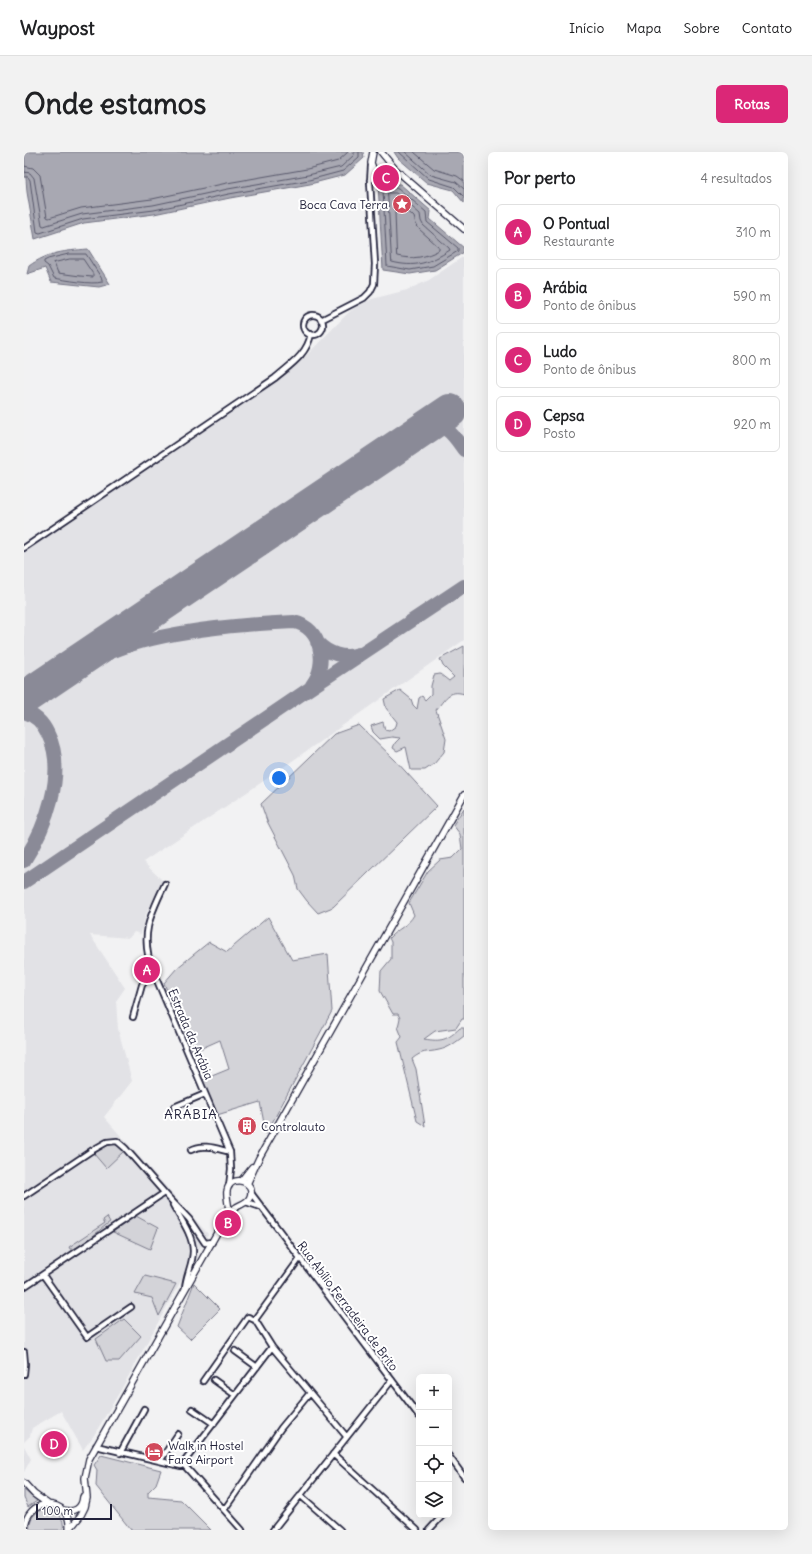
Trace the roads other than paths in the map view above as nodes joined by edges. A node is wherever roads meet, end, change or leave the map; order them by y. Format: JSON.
{"nodes":[{"id":1,"x":373,"y":152,"type":"edge"},
{"id":2,"x":383,"y":154,"type":"edge"},
{"id":3,"x":388,"y":162,"type":"junction"},
{"id":4,"x":371,"y":163,"type":"junction"},
{"id":5,"x":383,"y":172,"type":"junction"},
{"id":6,"x":400,"y":173,"type":"junction"},
{"id":7,"x":370,"y":180,"type":"junction"},
{"id":8,"x":464,"y":229,"type":"edge"},
{"id":9,"x":322,"y":320,"type":"junction"},
{"id":10,"x":311,"y":334,"type":"junction"},
{"id":11,"x":24,"y":548,"type":"edge"},
{"id":12,"x":464,"y":796,"type":"edge"},
{"id":13,"x":165,"y":884,"type":"dead end"},
{"id":14,"x":153,"y":970,"type":"junction"},
{"id":15,"x":133,"y":1017,"type":"dead end"},
{"id":16,"x":205,"y":1094,"type":"junction"},
{"id":17,"x":174,"y":1107,"type":"dead end"},
{"id":18,"x":191,"y":1150,"type":"dead end"},
{"id":19,"x":230,"y":1152,"type":"junction"},
{"id":20,"x":259,"y":1158,"type":"junction"},
{"id":21,"x":231,"y":1169,"type":"junction"},
{"id":22,"x":239,"y":1180,"type":"junction"},
{"id":23,"x":247,"y":1184,"type":"junction"},
{"id":24,"x":229,"y":1186,"type":"junction"},
{"id":25,"x":164,"y":1192,"type":"junction"},
{"id":26,"x":251,"y":1193,"type":"junction"},
{"id":27,"x":24,"y":1196,"type":"edge"},
{"id":28,"x":169,"y":1198,"type":"junction"},
{"id":29,"x":228,"y":1199,"type":"junction"},
{"id":30,"x":244,"y":1203,"type":"junction"},
{"id":31,"x":261,"y":1207,"type":"junction"},
{"id":32,"x":229,"y":1213,"type":"junction"},
{"id":33,"x":212,"y":1242,"type":"junction"},
{"id":34,"x":300,"y":1258,"type":"junction"},
{"id":35,"x":43,"y":1274,"type":"junction"},
{"id":36,"x":24,"y":1287,"type":"edge"},
{"id":37,"x":184,"y":1290,"type":"junction"},
{"id":38,"x":131,"y":1307,"type":"dead end"},
{"id":39,"x":255,"y":1320,"type":"junction"},
{"id":40,"x":272,"y":1347,"type":"junction"},
{"id":41,"x":235,"y":1351,"type":"dead end"},
{"id":42,"x":24,"y":1352,"type":"edge"},
{"id":43,"x":257,"y":1367,"type":"junction"},
{"id":44,"x":24,"y":1374,"type":"edge"},
{"id":45,"x":214,"y":1380,"type":"dead end"},
{"id":46,"x":392,"y":1380,"type":"junction"},
{"id":47,"x":203,"y":1381,"type":"dead end"},
{"id":48,"x":310,"y":1392,"type":"junction"},
{"id":49,"x":235,"y":1395,"type":"junction"},
{"id":50,"x":144,"y":1409,"type":"dead end"},
{"id":51,"x":192,"y":1409,"type":"dead end"},
{"id":52,"x":416,"y":1412,"type":"edge"},
{"id":53,"x":214,"y":1424,"type":"junction"},
{"id":54,"x":178,"y":1434,"type":"dead end"},
{"id":55,"x":346,"y":1436,"type":"junction"},
{"id":56,"x":96,"y":1446,"type":"junction"},
{"id":57,"x":120,"y":1453,"type":"junction"},
{"id":58,"x":333,"y":1454,"type":"junction"},
{"id":59,"x":452,"y":1460,"type":"edge"},
{"id":60,"x":160,"y":1461,"type":"junction"},
{"id":61,"x":183,"y":1464,"type":"junction"},
{"id":62,"x":464,"y":1477,"type":"edge"},
{"id":63,"x":24,"y":1484,"type":"edge"},
{"id":64,"x":85,"y":1487,"type":"junction"},
{"id":65,"x":300,"y":1495,"type":"junction"},
{"id":66,"x":48,"y":1504,"type":"junction"},
{"id":67,"x":63,"y":1510,"type":"junction"},
{"id":68,"x":224,"y":1510,"type":"junction"},
{"id":69,"x":25,"y":1512,"type":"edge"},
{"id":70,"x":26,"y":1518,"type":"junction"},
{"id":71,"x":440,"y":1518,"type":"edge"},
{"id":72,"x":25,"y":1530,"type":"edge"},
{"id":73,"x":69,"y":1530,"type":"edge"},
{"id":74,"x":242,"y":1530,"type":"edge"},
{"id":75,"x":273,"y":1530,"type":"edge"},
{"id":76,"x":340,"y":1530,"type":"edge"},
{"id":77,"x":417,"y":1530,"type":"edge"},
{"id":78,"x":429,"y":1530,"type":"edge"}],
"edges":[{"from":1,"to":4,"type":"street"},
{"from":2,"to":3,"type":"street"},
{"from":2,"to":4,"type":"street"},
{"from":3,"to":5,"type":"street"},
{"from":3,"to":6,"type":"street"},
{"from":4,"to":5,"type":"street"},
{"from":4,"to":7,"type":"street"},
{"from":5,"to":6,"type":"street"},
{"from":5,"to":7,"type":"street"},
{"from":6,"to":8,"type":"street"},
{"from":7,"to":9,"type":"street"},
{"from":9,"to":10,"type":"street"},
{"from":9,"to":10,"type":"street"},
{"from":10,"to":11,"type":"street"},
{"from":12,"to":20,"type":"street"},
{"from":13,"to":14,"type":"street","name":"Estrada da Arábia"},
{"from":14,"to":15,"type":"street"},
{"from":14,"to":16,"type":"street","name":"Estrada da Arábia"},
{"from":16,"to":17,"type":"street"},
{"from":16,"to":19,"type":"street","name":"Estrada da Arábia"},
{"from":18,"to":19,"type":"street"},
{"from":19,"to":21,"type":"street","name":"Estrada da Arábia"},
{"from":20,"to":22,"type":"street"},
{"from":20,"to":23,"type":"street"},
{"from":21,"to":22,"type":"street"},
{"from":21,"to":24,"type":"street","name":"Estrada da Arábia"},
{"from":22,"to":23,"type":"street"},
{"from":22,"to":24,"type":"street"},
{"from":23,"to":26,"type":"street"},
{"from":24,"to":29,"type":"street"},
{"from":25,"to":27,"type":"street"},
{"from":25,"to":28,"type":"street"},
{"from":25,"to":35,"type":"street"},
{"from":26,"to":30,"type":"street"},
{"from":26,"to":31,"type":"street","name":"Rua Abílio Ferradeira de Brito"},
{"from":28,"to":33,"type":"street"},
{"from":28,"to":37,"type":"street"},
{"from":29,"to":30,"type":"street"},
{"from":29,"to":32,"type":"street"},
{"from":30,"to":31,"type":"street"},
{"from":30,"to":32,"type":"street"},
{"from":31,"to":34,"type":"street","name":"Rua Abílio Ferradeira de Brito"},
{"from":32,"to":33,"type":"street"},
{"from":33,"to":37,"type":"street"},
{"from":34,"to":39,"type":"street"},
{"from":34,"to":46,"type":"street","name":"Rua Abílio Ferradeira de Brito"},
{"from":35,"to":36,"type":"street"},
{"from":35,"to":38,"type":"street"},
{"from":37,"to":56,"type":"street"},
{"from":39,"to":40,"type":"street"},
{"from":39,"to":47,"type":"street"},
{"from":40,"to":43,"type":"street"},
{"from":40,"to":48,"type":"street"},
{"from":41,"to":43,"type":"street"},
{"from":42,"to":44,"type":"street"},
{"from":43,"to":49,"type":"street"},
{"from":45,"to":49,"type":"street"},
{"from":46,"to":52,"type":"street","name":"Rua Abílio Ferradeira de Brito"},
{"from":46,"to":55,"type":"street"},
{"from":48,"to":55,"type":"street"},
{"from":48,"to":68,"type":"street"},
{"from":49,"to":53,"type":"street"},
{"from":50,"to":57,"type":"street"},
{"from":51,"to":53,"type":"street"},
{"from":53,"to":61,"type":"street"},
{"from":54,"to":60,"type":"street"},
{"from":55,"to":58,"type":"street"},
{"from":56,"to":57,"type":"street"},
{"from":56,"to":64,"type":"street"},
{"from":57,"to":60,"type":"street"},
{"from":58,"to":65,"type":"street"},
{"from":58,"to":77,"type":"street"},
{"from":59,"to":62,"type":"street"},
{"from":60,"to":61,"type":"street"},
{"from":61,"to":68,"type":"street"},
{"from":63,"to":66,"type":"street"},
{"from":64,"to":67,"type":"street"},
{"from":64,"to":73,"type":"street"},
{"from":65,"to":75,"type":"street"},
{"from":65,"to":76,"type":"street"},
{"from":66,"to":67,"type":"street"},
{"from":66,"to":70,"type":"street"},
{"from":67,"to":73,"type":"street"},
{"from":68,"to":74,"type":"street"},
{"from":69,"to":70,"type":"street"},
{"from":70,"to":72,"type":"street"},
{"from":71,"to":78,"type":"street"}]}
